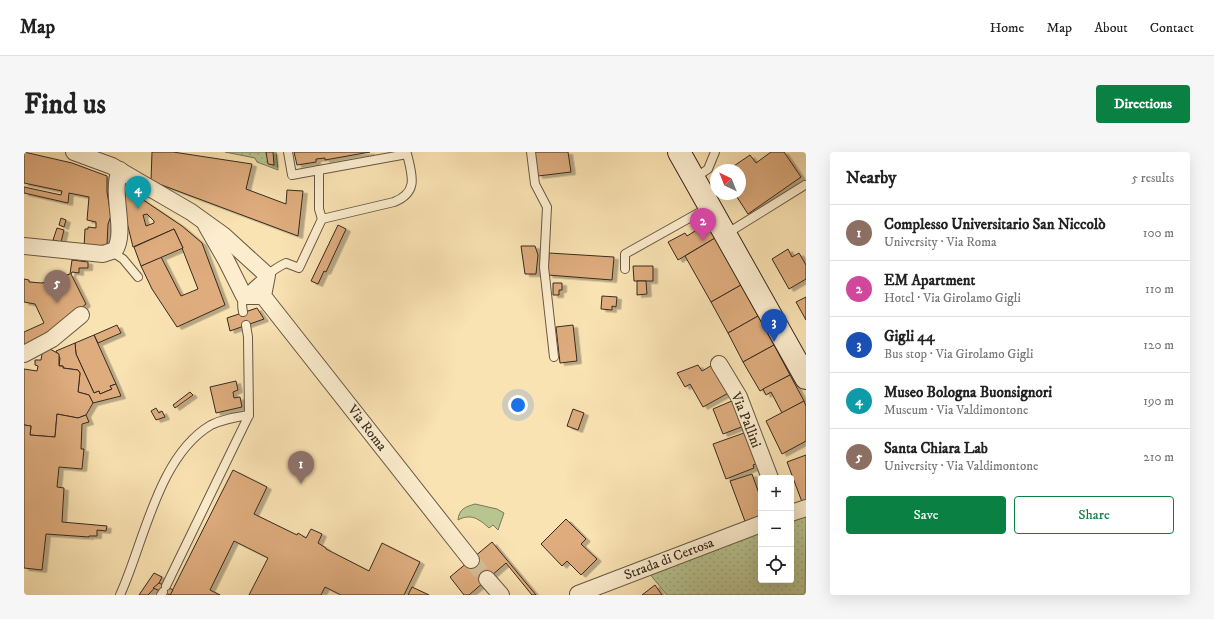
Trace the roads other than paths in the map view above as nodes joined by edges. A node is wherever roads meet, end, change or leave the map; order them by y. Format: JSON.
{"nodes":[{"id":1,"x":74,"y":152,"type":"edge"},
{"id":2,"x":288,"y":152,"type":"edge"},
{"id":3,"x":531,"y":152,"type":"edge"},
{"id":4,"x":679,"y":152,"type":"edge"},
{"id":5,"x":715,"y":152,"type":"edge"},
{"id":6,"x":388,"y":155,"type":"edge"},
{"id":7,"x":120,"y":170,"type":"junction"},
{"id":8,"x":319,"y":170,"type":"junction"},
{"id":9,"x":694,"y":179,"type":"junction"},
{"id":10,"x":805,"y":185,"type":"edge"},
{"id":11,"x":710,"y":206,"type":"junction"},
{"id":12,"x":322,"y":220,"type":"junction"},
{"id":13,"x":204,"y":222,"type":"junction"},
{"id":14,"x":725,"y":235,"type":"junction"},
{"id":15,"x":24,"y":246,"type":"edge"},
{"id":16,"x":112,"y":252,"type":"junction"},
{"id":17,"x":625,"y":269,"type":"dead end"},
{"id":18,"x":267,"y":275,"type":"junction"},
{"id":19,"x":138,"y":277,"type":"dead end"},
{"id":20,"x":244,"y":296,"type":"junction"},
{"id":21,"x":263,"y":296,"type":"junction"},
{"id":22,"x":243,"y":312,"type":"dead end"},
{"id":23,"x":81,"y":315,"type":"dead end"},
{"id":24,"x":246,"y":325,"type":"dead end"},
{"id":25,"x":24,"y":354,"type":"edge"},
{"id":26,"x":554,"y":357,"type":"dead end"},
{"id":27,"x":719,"y":364,"type":"dead end"},
{"id":28,"x":806,"y":378,"type":"edge"},
{"id":29,"x":249,"y":415,"type":"junction"},
{"id":30,"x":769,"y":475,"type":"edge"},
{"id":31,"x":806,"y":508,"type":"edge"},
{"id":32,"x":794,"y":512,"type":"edge"},
{"id":33,"x":758,"y":525,"type":"edge"},
{"id":34,"x":470,"y":560,"type":"tunnel mouth"},
{"id":35,"x":487,"y":579,"type":"tunnel mouth"},
{"id":36,"x":163,"y":591,"type":"edge"},
{"id":37,"x":578,"y":594,"type":"dead end"},
{"id":38,"x":120,"y":595,"type":"edge"},
{"id":39,"x":501,"y":595,"type":"edge"}],
"edges":[{"from":1,"to":7,"type":"street"},
{"from":2,"to":8,"type":"lane"},
{"from":3,"to":26,"type":"lane"},
{"from":4,"to":9,"type":"main road"},
{"from":5,"to":9,"type":"lane"},
{"from":6,"to":8,"type":"lane"},
{"from":6,"to":12,"type":"lane"},
{"from":7,"to":13,"type":"street"},
{"from":7,"to":16,"type":"street"},
{"from":8,"to":12,"type":"lane"},
{"from":9,"to":11,"type":"main road"},
{"from":10,"to":14,"type":"lane"},
{"from":11,"to":14,"type":"main road"},
{"from":11,"to":17,"type":"lane"},
{"from":12,"to":18,"type":"lane"},
{"from":13,"to":18,"type":"street"},
{"from":13,"to":20,"type":"street"},
{"from":14,"to":28,"type":"main road"},
{"from":15,"to":16,"type":"street"},
{"from":16,"to":19,"type":"lane"},
{"from":18,"to":20,"type":"lane"},
{"from":18,"to":21,"type":"street"},
{"from":20,"to":21,"type":"street"},
{"from":20,"to":22,"type":"lane"},
{"from":21,"to":34,"type":"street","name":"Via Roma"},
{"from":23,"to":25,"type":"street"},
{"from":24,"to":29,"type":"lane"},
{"from":27,"to":30,"type":"street","name":"Via Pallini"},
{"from":29,"to":36,"type":"lane"},
{"from":29,"to":38,"type":"lane"},
{"from":31,"to":32,"type":"street"},
{"from":33,"to":37,"type":"street","name":"Strada di Certosa"},
{"from":35,"to":39,"type":"street"}]}
